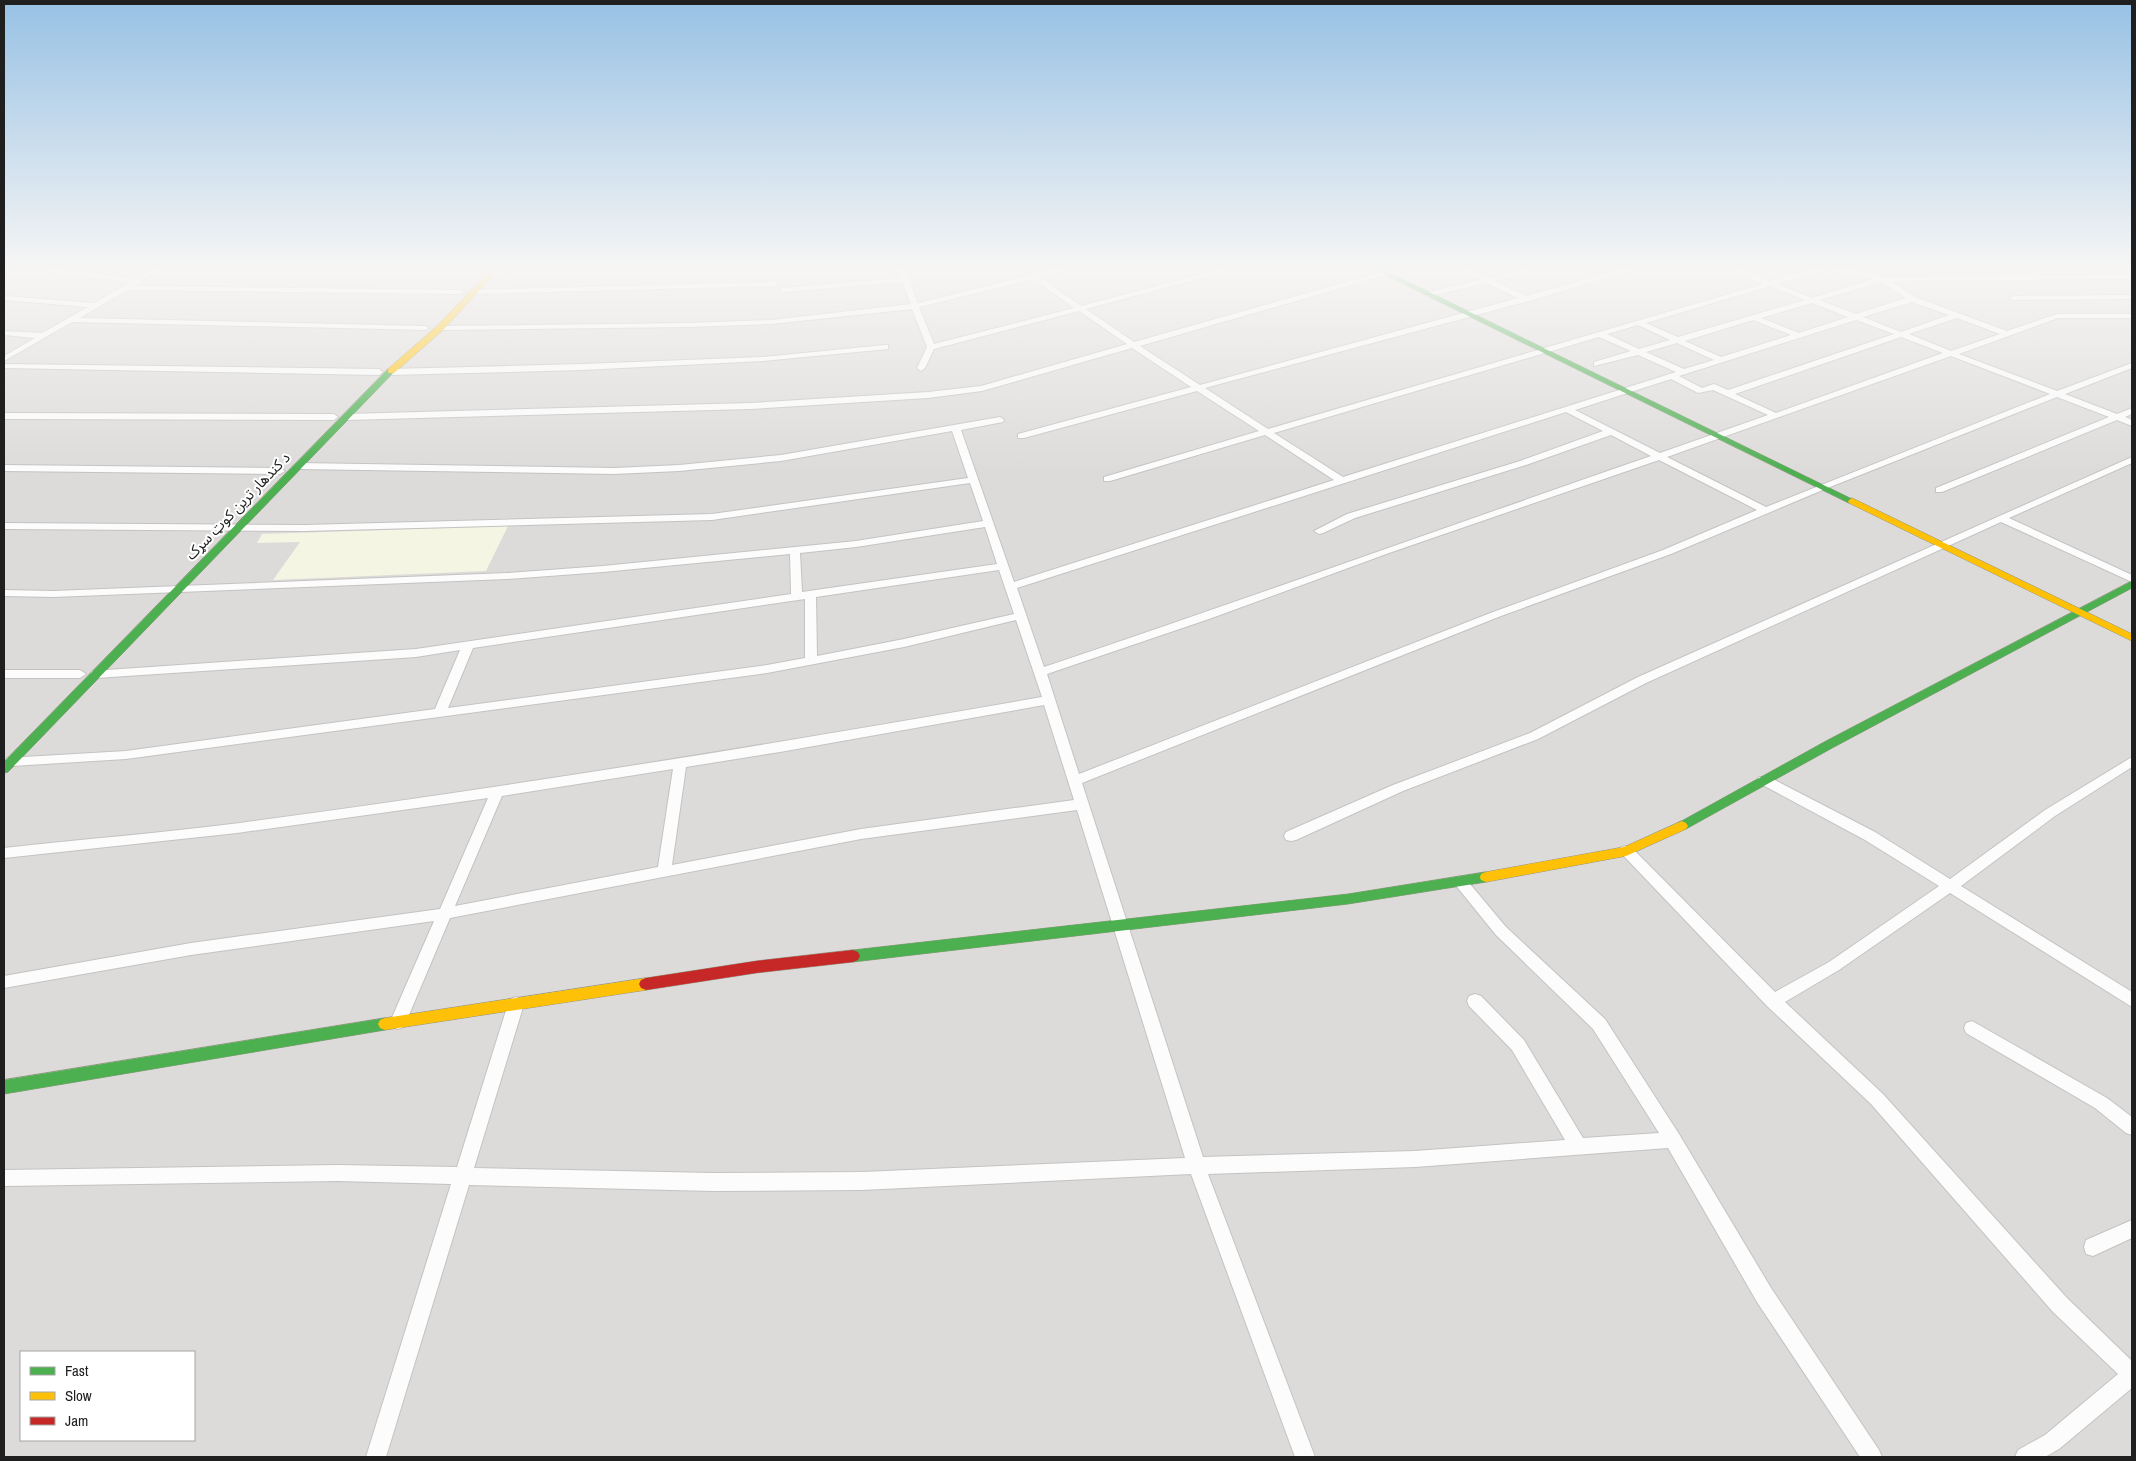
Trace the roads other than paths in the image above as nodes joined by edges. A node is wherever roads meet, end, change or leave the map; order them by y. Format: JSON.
{"nodes":[{"id":1,"x":34,"y":335,"type":"edge"},
{"id":2,"x":416,"y":335,"type":"edge"},
{"id":3,"x":431,"y":335,"type":"edge"},
{"id":4,"x":926,"y":335,"type":"edge"},
{"id":5,"x":977,"y":335,"type":"edge"},
{"id":6,"x":1121,"y":335,"type":"edge"},
{"id":7,"x":1165,"y":335,"type":"edge"},
{"id":8,"x":1391,"y":335,"type":"edge"},
{"id":9,"x":1512,"y":335,"type":"edge"},
{"id":10,"x":1595,"y":335,"type":"edge"},
{"id":11,"x":1602,"y":335,"type":"edge"},
{"id":12,"x":1666,"y":335,"type":"edge"},
{"id":13,"x":1693,"y":335,"type":"edge"},
{"id":14,"x":1898,"y":335,"type":"edge"},
{"id":15,"x":1904,"y":335,"type":"edge"},
{"id":16,"x":2005,"y":335,"type":"edge"},
{"id":17,"x":45,"y":336,"type":"joint"},
{"id":18,"x":1798,"y":336,"type":"edge"},
{"id":19,"x":1677,"y":340,"type":"junction"},
{"id":20,"x":1133,"y":344,"type":"junction"},
{"id":21,"x":885,"y":347,"type":"dead end"},
{"id":22,"x":931,"y":347,"type":"junction"},
{"id":23,"x":1542,"y":350,"type":"junction"},
{"id":24,"x":1638,"y":351,"type":"junction"},
{"id":25,"x":1951,"y":354,"type":"junction"},
{"id":26,"x":4,"y":359,"type":"edge"},
{"id":27,"x":1721,"y":360,"type":"junction"},
{"id":28,"x":1597,"y":364,"type":"dead end"},
{"id":29,"x":2132,"y":365,"type":"edge"},
{"id":30,"x":4,"y":366,"type":"edge"},
{"id":31,"x":921,"y":368,"type":"dead end"},
{"id":32,"x":384,"y":372,"type":"junction"},
{"id":33,"x":1683,"y":372,"type":"junction"},
{"id":34,"x":1673,"y":376,"type":"junction"},
{"id":35,"x":1200,"y":388,"type":"junction"},
{"id":36,"x":1625,"y":391,"type":"junction"},
{"id":37,"x":1728,"y":393,"type":"junction"},
{"id":38,"x":2057,"y":394,"type":"junction"},
{"id":39,"x":1567,"y":409,"type":"junction"},
{"id":40,"x":2132,"y":411,"type":"edge"},
{"id":41,"x":4,"y":416,"type":"edge"},
{"id":42,"x":1776,"y":416,"type":"junction"},
{"id":43,"x":334,"y":417,"type":"junction"},
{"id":44,"x":347,"y":417,"type":"junction"},
{"id":45,"x":2118,"y":418,"type":"junction"},
{"id":46,"x":1000,"y":420,"type":"dead end"},
{"id":47,"x":2132,"y":423,"type":"edge"},
{"id":48,"x":956,"y":429,"type":"junction"},
{"id":49,"x":1266,"y":431,"type":"junction"},
{"id":50,"x":1610,"y":432,"type":"junction"},
{"id":51,"x":1021,"y":436,"type":"dead end"},
{"id":52,"x":1718,"y":436,"type":"junction"},
{"id":53,"x":1658,"y":457,"type":"junction"},
{"id":54,"x":2132,"y":460,"type":"edge"},
{"id":55,"x":298,"y":466,"type":"junction"},
{"id":56,"x":4,"y":468,"type":"edge"},
{"id":57,"x":280,"y":471,"type":"junction"},
{"id":58,"x":1108,"y":479,"type":"dead end"},
{"id":59,"x":973,"y":480,"type":"junction"},
{"id":60,"x":1342,"y":481,"type":"junction"},
{"id":61,"x":1822,"y":487,"type":"junction"},
{"id":62,"x":1939,"y":490,"type":"dead end"},
{"id":63,"x":1766,"y":511,"type":"junction"},
{"id":64,"x":2002,"y":519,"type":"junction"},
{"id":65,"x":988,"y":523,"type":"junction"},
{"id":66,"x":4,"y":526,"type":"edge"},
{"id":67,"x":224,"y":528,"type":"junction"},
{"id":68,"x":237,"y":529,"type":"junction"},
{"id":69,"x":1319,"y":531,"type":"dead end"},
{"id":70,"x":1942,"y":545,"type":"junction"},
{"id":71,"x":795,"y":550,"type":"junction"},
{"id":72,"x":1003,"y":566,"type":"junction"},
{"id":73,"x":2132,"y":579,"type":"edge"},
{"id":74,"x":2132,"y":584,"type":"edge"},
{"id":75,"x":1010,"y":587,"type":"junction"},
{"id":76,"x":179,"y":588,"type":"junction"},
{"id":77,"x":164,"y":589,"type":"junction"},
{"id":78,"x":4,"y":593,"type":"edge"},
{"id":79,"x":810,"y":595,"type":"junction"},
{"id":80,"x":796,"y":597,"type":"junction"},
{"id":81,"x":2078,"y":612,"type":"junction"},
{"id":82,"x":1020,"y":616,"type":"junction"},
{"id":83,"x":2132,"y":638,"type":"edge"},
{"id":84,"x":468,"y":646,"type":"junction"},
{"id":85,"x":811,"y":660,"type":"junction"},
{"id":86,"x":1040,"y":672,"type":"junction"},
{"id":87,"x":4,"y":674,"type":"edge"},
{"id":88,"x":80,"y":674,"type":"junction"},
{"id":89,"x":96,"y":674,"type":"junction"},
{"id":90,"x":66,"y":688,"type":"dead end"},
{"id":91,"x":1048,"y":700,"type":"junction"},
{"id":92,"x":440,"y":712,"type":"junction"},
{"id":93,"x":2132,"y":761,"type":"edge"},
{"id":94,"x":680,"y":763,"type":"junction"},
{"id":95,"x":8,"y":765,"type":"edge"},
{"id":96,"x":1764,"y":780,"type":"junction"},
{"id":97,"x":1075,"y":781,"type":"junction"},
{"id":98,"x":497,"y":792,"type":"junction"},
{"id":99,"x":1082,"y":804,"type":"junction"},
{"id":100,"x":1291,"y":836,"type":"dead end"},
{"id":101,"x":1626,"y":851,"type":"junction"},
{"id":102,"x":4,"y":853,"type":"edge"},
{"id":103,"x":664,"y":872,"type":"junction"},
{"id":104,"x":1460,"y":882,"type":"junction"},
{"id":105,"x":1952,"y":885,"type":"junction"},
{"id":106,"x":443,"y":914,"type":"junction"},
{"id":107,"x":1121,"y":926,"type":"junction"},
{"id":108,"x":4,"y":982,"type":"edge"},
{"id":109,"x":2132,"y":1000,"type":"edge"},
{"id":110,"x":1475,"y":1001,"type":"dead end"},
{"id":111,"x":1772,"y":1001,"type":"junction"},
{"id":112,"x":516,"y":1004,"type":"junction"},
{"id":113,"x":398,"y":1022,"type":"junction"},
{"id":114,"x":1972,"y":1028,"type":"dead end"},
{"id":115,"x":4,"y":1087,"type":"edge"},
{"id":116,"x":2132,"y":1127,"type":"edge"},
{"id":117,"x":1673,"y":1140,"type":"junction"},
{"id":118,"x":1578,"y":1146,"type":"junction"},
{"id":119,"x":1196,"y":1167,"type":"junction"},
{"id":120,"x":464,"y":1177,"type":"junction"},
{"id":121,"x":4,"y":1178,"type":"edge"},
{"id":122,"x":2132,"y":1229,"type":"edge"},
{"id":123,"x":2093,"y":1247,"type":"dead end"},
{"id":124,"x":2132,"y":1374,"type":"edge"},
{"id":125,"x":376,"y":1457,"type":"edge"},
{"id":126,"x":1305,"y":1457,"type":"edge"},
{"id":127,"x":1872,"y":1457,"type":"edge"},
{"id":128,"x":2025,"y":1457,"type":"edge"}],
"edges":[{"from":1,"to":17,"type":"street"},
{"from":2,"to":32,"type":"main road","name":"د کندهار ترين کوټ سړک"},
{"from":3,"to":32,"type":"main road","name":"د کندهار ترين کوټ سړک"},
{"from":4,"to":22,"type":"street"},
{"from":5,"to":22,"type":"street"},
{"from":6,"to":20,"type":"street"},
{"from":7,"to":20,"type":"street"},
{"from":8,"to":35,"type":"street"},
{"from":9,"to":23,"type":"main road"},
{"from":10,"to":23,"type":"street"},
{"from":11,"to":24,"type":"street"},
{"from":12,"to":19,"type":"street"},
{"from":13,"to":19,"type":"street"},
{"from":14,"to":37,"type":"street"},
{"from":15,"to":25,"type":"street"},
{"from":16,"to":25,"type":"street"},
{"from":17,"to":26,"type":"street"},
{"from":18,"to":27,"type":"street"},
{"from":19,"to":24,"type":"street"},
{"from":19,"to":27,"type":"street"},
{"from":20,"to":35,"type":"street"},
{"from":20,"to":44,"type":"street"},
{"from":21,"to":32,"type":"street"},
{"from":22,"to":31,"type":"street"},
{"from":23,"to":36,"type":"main road"},
{"from":23,"to":49,"type":"street"},
{"from":24,"to":28,"type":"street"},
{"from":24,"to":33,"type":"street"},
{"from":25,"to":38,"type":"street"},
{"from":25,"to":42,"type":"street"},
{"from":27,"to":33,"type":"street"},
{"from":29,"to":38,"type":"street"},
{"from":30,"to":32,"type":"street"},
{"from":32,"to":43,"type":"main road","name":"د کندهار ترين کوټ سړک"},
{"from":32,"to":44,"type":"main road","name":"د کندهار ترين کوټ سړک"},
{"from":33,"to":34,"type":"street"},
{"from":34,"to":36,"type":"street"},
{"from":34,"to":37,"type":"street"},
{"from":35,"to":49,"type":"street"},
{"from":35,"to":51,"type":"street"},
{"from":36,"to":39,"type":"street"},
{"from":36,"to":52,"type":"main road"},
{"from":37,"to":42,"type":"street"},
{"from":38,"to":45,"type":"street"},
{"from":38,"to":61,"type":"street"},
{"from":39,"to":50,"type":"street"},
{"from":39,"to":60,"type":"street"},
{"from":40,"to":45,"type":"street"},
{"from":41,"to":43,"type":"street"},
{"from":42,"to":52,"type":"street"},
{"from":43,"to":57,"type":"main road","name":"د کندهار ترين کوټ سړک"},
{"from":44,"to":55,"type":"main road","name":"د کندهار ترين کوټ سړک"},
{"from":45,"to":47,"type":"street"},
{"from":45,"to":62,"type":"street"},
{"from":46,"to":48,"type":"street"},
{"from":48,"to":55,"type":"street"},
{"from":48,"to":59,"type":"street"},
{"from":49,"to":58,"type":"street"},
{"from":49,"to":60,"type":"street"},
{"from":50,"to":53,"type":"street"},
{"from":50,"to":69,"type":"street"},
{"from":52,"to":53,"type":"street"},
{"from":52,"to":61,"type":"main road"},
{"from":53,"to":63,"type":"street"},
{"from":53,"to":86,"type":"street"},
{"from":54,"to":64,"type":"street"},
{"from":55,"to":68,"type":"main road","name":"د کندهار ترين کوټ سړک"},
{"from":56,"to":57,"type":"street"},
{"from":57,"to":67,"type":"main road","name":"د کندهار ترين کوټ سړک"},
{"from":59,"to":65,"type":"street"},
{"from":59,"to":68,"type":"street"},
{"from":60,"to":75,"type":"street"},
{"from":61,"to":63,"type":"street"},
{"from":61,"to":70,"type":"main road"},
{"from":63,"to":97,"type":"street"},
{"from":64,"to":70,"type":"street"},
{"from":64,"to":73,"type":"street"},
{"from":65,"to":71,"type":"street"},
{"from":65,"to":72,"type":"street"},
{"from":66,"to":67,"type":"street"},
{"from":67,"to":68,"type":"street"},
{"from":67,"to":77,"type":"main road","name":"د کندهار ترين کوټ سړک"},
{"from":68,"to":76,"type":"main road","name":"د کندهار ترين کوټ سړک"},
{"from":70,"to":81,"type":"main road"},
{"from":70,"to":100,"type":"street"},
{"from":71,"to":76,"type":"street"},
{"from":71,"to":80,"type":"street"},
{"from":72,"to":75,"type":"street"},
{"from":72,"to":79,"type":"street"},
{"from":74,"to":81,"type":"main road"},
{"from":75,"to":82,"type":"street"},
{"from":76,"to":77,"type":"street"},
{"from":76,"to":89,"type":"main road","name":"د کندهار ترين کوټ سړک"},
{"from":77,"to":78,"type":"street"},
{"from":77,"to":88,"type":"main road","name":"د کندهار ترين کوټ سړک"},
{"from":79,"to":80,"type":"street"},
{"from":79,"to":85,"type":"street"},
{"from":80,"to":84,"type":"street"},
{"from":81,"to":83,"type":"main road"},
{"from":81,"to":96,"type":"main road"},
{"from":82,"to":85,"type":"street"},
{"from":82,"to":86,"type":"street"},
{"from":84,"to":89,"type":"street"},
{"from":84,"to":92,"type":"street"},
{"from":85,"to":92,"type":"street"},
{"from":86,"to":91,"type":"street"},
{"from":87,"to":88,"type":"street"},
{"from":88,"to":90,"type":"main road","name":"د کندهار ترين کوټ سړک"},
{"from":89,"to":95,"type":"main road","name":"د کندهار ترين کوټ سړک"},
{"from":91,"to":94,"type":"street"},
{"from":91,"to":97,"type":"street"},
{"from":92,"to":95,"type":"street"},
{"from":93,"to":105,"type":"street"},
{"from":94,"to":98,"type":"street"},
{"from":94,"to":103,"type":"street"},
{"from":96,"to":101,"type":"main road"},
{"from":96,"to":105,"type":"street"},
{"from":97,"to":99,"type":"street"},
{"from":98,"to":102,"type":"street"},
{"from":98,"to":106,"type":"street"},
{"from":99,"to":103,"type":"street"},
{"from":99,"to":107,"type":"street"},
{"from":101,"to":104,"type":"main road"},
{"from":101,"to":111,"type":"street"},
{"from":103,"to":106,"type":"street"},
{"from":104,"to":107,"type":"main road"},
{"from":104,"to":117,"type":"street"},
{"from":105,"to":109,"type":"street"},
{"from":105,"to":111,"type":"street"},
{"from":106,"to":108,"type":"street"},
{"from":106,"to":113,"type":"street"},
{"from":107,"to":112,"type":"main road"},
{"from":107,"to":119,"type":"street"},
{"from":110,"to":118,"type":"street"},
{"from":111,"to":124,"type":"street"},
{"from":112,"to":113,"type":"main road"},
{"from":112,"to":120,"type":"street"},
{"from":113,"to":115,"type":"main road"},
{"from":114,"to":116,"type":"street"},
{"from":117,"to":118,"type":"street"},
{"from":117,"to":127,"type":"street"},
{"from":118,"to":119,"type":"street"},
{"from":119,"to":120,"type":"street"},
{"from":119,"to":126,"type":"street"},
{"from":120,"to":121,"type":"street"},
{"from":120,"to":125,"type":"street"},
{"from":122,"to":123,"type":"street"},
{"from":124,"to":128,"type":"street"}]}
